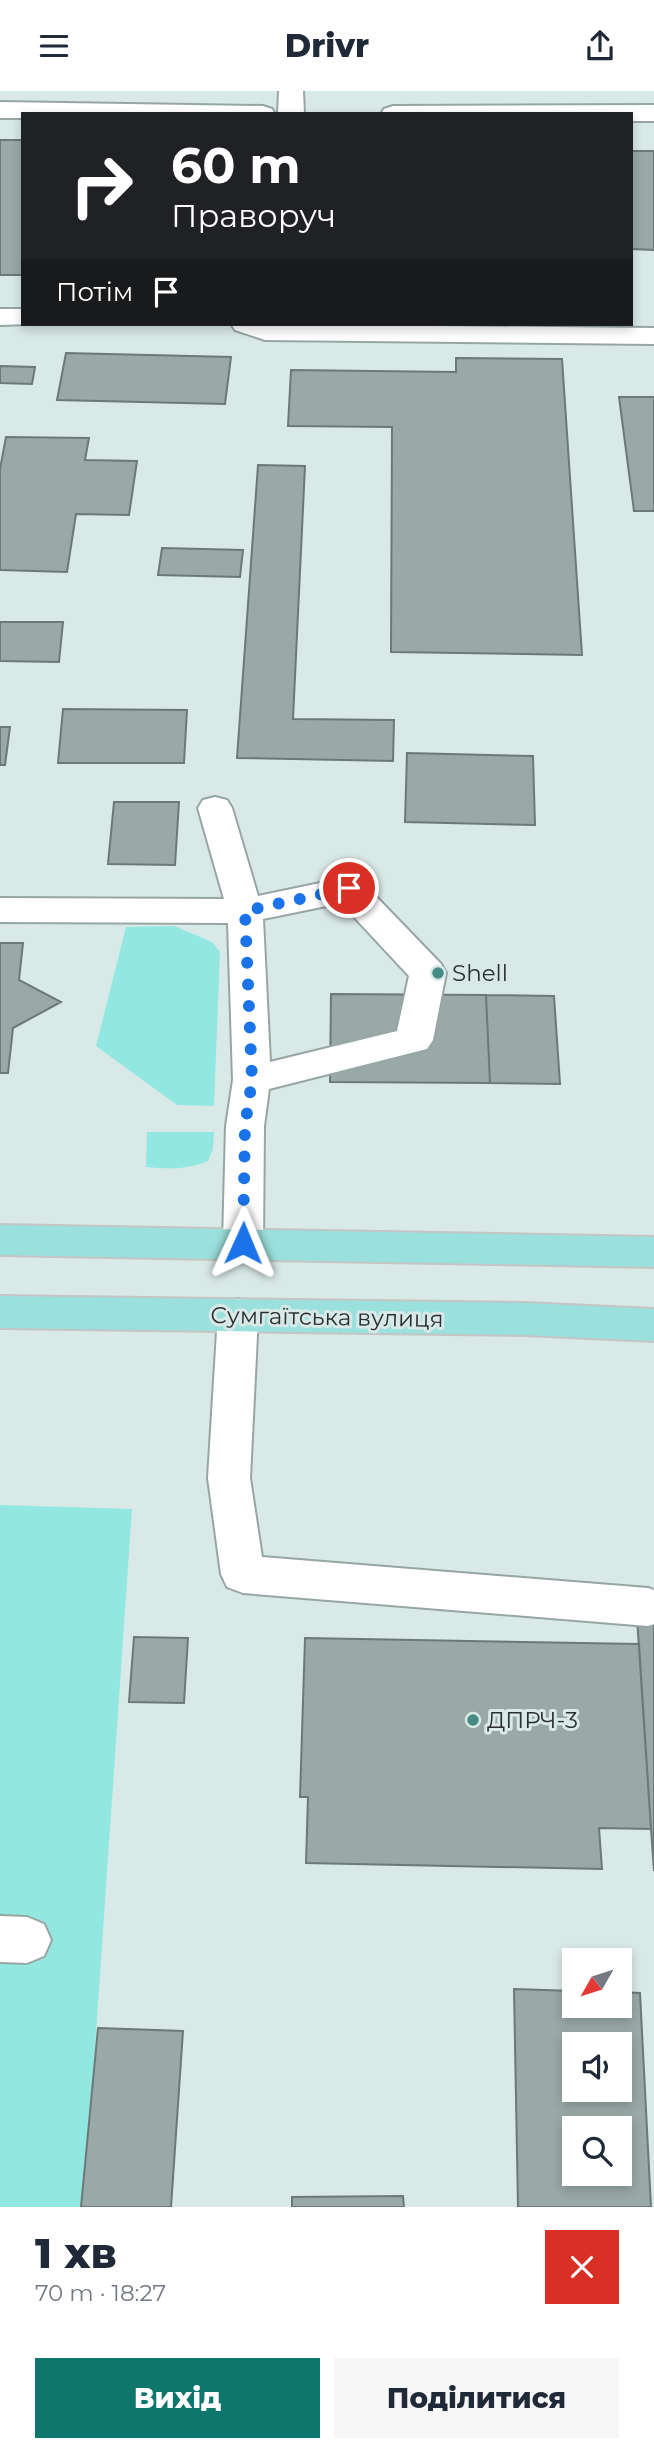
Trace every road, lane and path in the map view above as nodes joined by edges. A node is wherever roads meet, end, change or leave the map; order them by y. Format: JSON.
{"nodes":[{"id":1,"x":291,"y":91,"type":"edge"},
{"id":2,"x":0,"y":110,"type":"edge"},
{"id":3,"x":131,"y":112,"type":"edge"},
{"id":4,"x":291,"y":112,"type":"edge"},
{"id":5,"x":633,"y":113,"type":"edge"},
{"id":6,"x":654,"y":113,"type":"edge"},
{"id":7,"x":0,"y":317,"type":"edge"},
{"id":8,"x":21,"y":317,"type":"edge"},
{"id":9,"x":259,"y":327,"type":"edge"},
{"id":10,"x":654,"y":336,"type":"edge"},
{"id":11,"x":215,"y":808,"type":"dead end"},
{"id":12,"x":0,"y":910,"type":"edge"},
{"id":13,"x":245,"y":911,"type":"junction"},
{"id":14,"x":252,"y":1080,"type":"junction"},
{"id":15,"x":0,"y":1240,"type":"edge"},
{"id":16,"x":243,"y":1243,"type":"junction"},
{"id":17,"x":654,"y":1252,"type":"edge"},
{"id":18,"x":0,"y":1312,"type":"edge"},
{"id":19,"x":238,"y":1315,"type":"junction"},
{"id":20,"x":654,"y":1325,"type":"edge"},
{"id":21,"x":648,"y":1607,"type":"dead end"}],
"edges":[{"from":1,"to":4,"type":"lane"},
{"from":2,"to":3,"type":"lane"},
{"from":5,"to":6,"type":"lane"},
{"from":7,"to":8,"type":"lane"},
{"from":9,"to":10,"type":"lane"},
{"from":11,"to":13,"type":"lane"},
{"from":12,"to":13,"type":"lane"},
{"from":13,"to":14,"type":"lane"},
{"from":13,"to":14,"type":"lane"},
{"from":14,"to":16,"type":"lane"},
{"from":15,"to":16,"type":"main road"},
{"from":16,"to":17,"type":"main road"},
{"from":18,"to":19,"type":"main road","name":"Сумгаїтська вулиця"},
{"from":19,"to":20,"type":"main road","name":"Сумгаїтська вулиця"},
{"from":19,"to":21,"type":"lane"}]}
